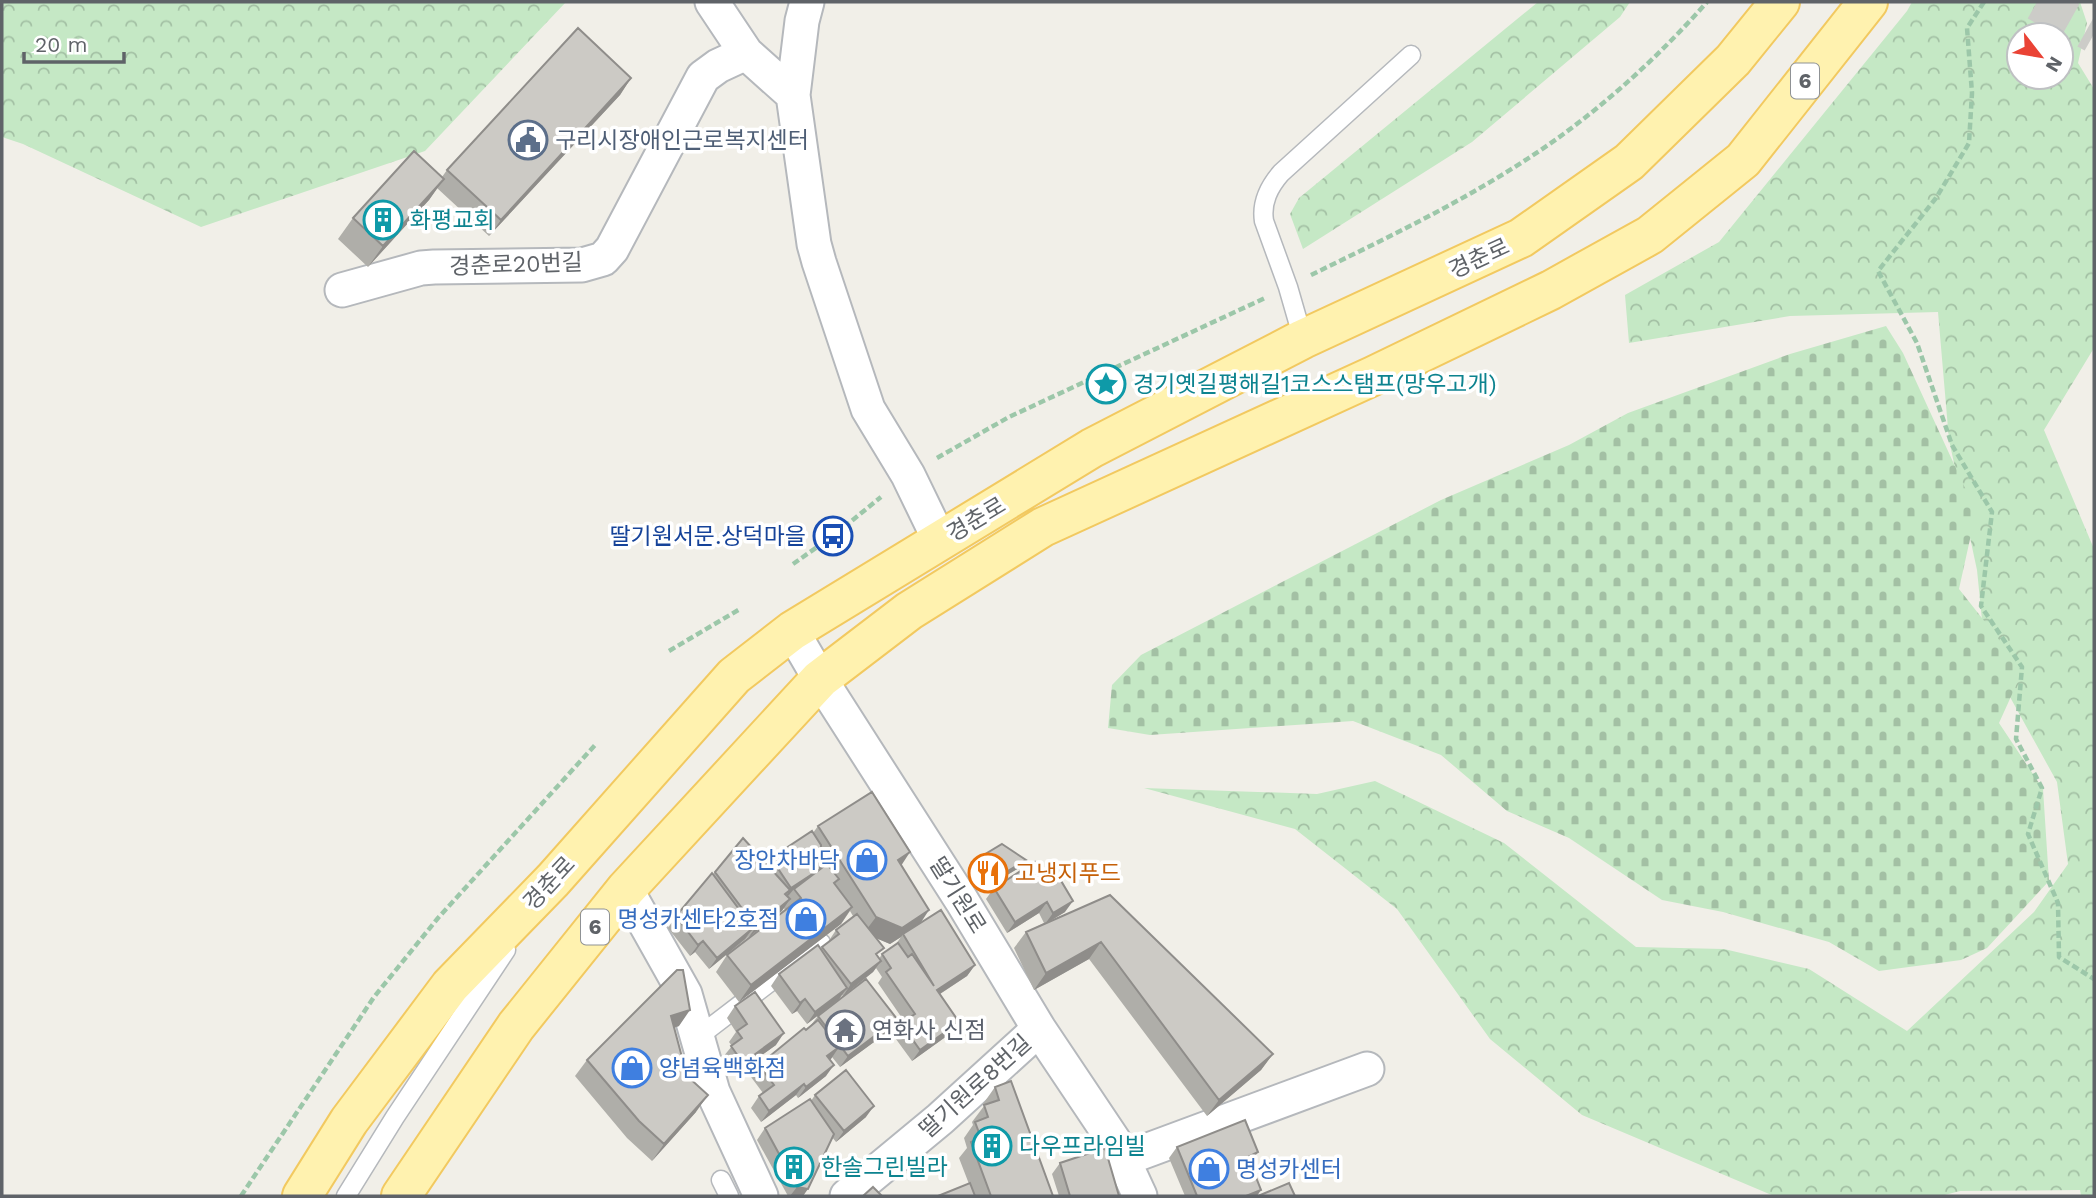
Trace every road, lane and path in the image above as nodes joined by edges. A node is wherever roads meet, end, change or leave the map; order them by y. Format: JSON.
{"nodes":[{"id":1,"x":712,"y":2,"type":"edge"},
{"id":2,"x":807,"y":2,"type":"edge"},
{"id":3,"x":1707,"y":2,"type":"edge"},
{"id":4,"x":1780,"y":2,"type":"edge"},
{"id":5,"x":1868,"y":2,"type":"edge"},
{"id":6,"x":1984,"y":2,"type":"edge"},
{"id":7,"x":746,"y":54,"type":"junction"},
{"id":8,"x":1410,"y":55,"type":"dead end"},
{"id":9,"x":793,"y":95,"type":"junction"},
{"id":10,"x":1288,"y":287,"type":"junction"},
{"id":11,"x":342,"y":290,"type":"dead end"},
{"id":12,"x":1303,"y":339,"type":"junction"},
{"id":13,"x":908,"y":475,"type":"junction"},
{"id":14,"x":940,"y":541,"type":"junction"},
{"id":15,"x":793,"y":564,"type":"dead end"},
{"id":16,"x":740,"y":609,"type":"dead end"},
{"id":17,"x":792,"y":631,"type":"junction"},
{"id":18,"x":669,"y":651,"type":"dead end"},
{"id":19,"x":820,"y":679,"type":"junction"},
{"id":20,"x":596,"y":744,"type":"dead end"},
{"id":21,"x":553,"y":880,"type":"junction"},
{"id":22,"x":626,"y":889,"type":"junction"},
{"id":23,"x":821,"y":943,"type":"edge"},
{"id":24,"x":2094,"y":979,"type":"edge"},
{"id":25,"x":1039,"y":1030,"type":"junction"},
{"id":26,"x":698,"y":1037,"type":"junction"},
{"id":27,"x":1367,"y":1069,"type":"dead end"},
{"id":28,"x":1124,"y":1159,"type":"junction"},
{"id":29,"x":241,"y":1196,"type":"edge"},
{"id":30,"x":302,"y":1196,"type":"edge"},
{"id":31,"x":346,"y":1196,"type":"edge"},
{"id":32,"x":401,"y":1196,"type":"edge"},
{"id":33,"x":761,"y":1196,"type":"edge"},
{"id":34,"x":847,"y":1196,"type":"edge"},
{"id":35,"x":1140,"y":1196,"type":"edge"}],
"edges":[{"from":1,"to":7,"type":"street"},
{"from":2,"to":9,"type":"street"},
{"from":3,"to":10,"type":"path"},
{"from":4,"to":12,"type":"main road","name":"경춘로"},
{"from":5,"to":19,"type":"main road","name":"경춘로","number":"6"},
{"from":6,"to":24,"type":"path"},
{"from":7,"to":9,"type":"street"},
{"from":7,"to":11,"type":"street","name":"경춘로20번길"},
{"from":8,"to":10,"type":"lane"},
{"from":9,"to":13,"type":"street"},
{"from":10,"to":12,"type":"lane"},
{"from":10,"to":13,"type":"path"},
{"from":12,"to":14,"type":"main road","name":"경춘로"},
{"from":13,"to":14,"type":"street"},
{"from":13,"to":15,"type":"path"},
{"from":14,"to":17,"type":"main road","name":"경춘로"},
{"from":16,"to":18,"type":"path"},
{"from":17,"to":19,"type":"street","name":"딸기원로"},
{"from":17,"to":21,"type":"main road","name":"경춘로"},
{"from":19,"to":22,"type":"main road","name":"경춘로","number":"6"},
{"from":19,"to":25,"type":"street","name":"딸기원로"},
{"from":20,"to":29,"type":"path"},
{"from":21,"to":30,"type":"main road","name":"경춘로"},
{"from":21,"to":31,"type":"lane"},
{"from":22,"to":26,"type":"street"},
{"from":22,"to":32,"type":"main road","name":"경춘로","number":"6"},
{"from":23,"to":26,"type":"lane"},
{"from":25,"to":28,"type":"street","name":"딸기원로"},
{"from":25,"to":34,"type":"street","name":"딸기원로8번길"},
{"from":26,"to":33,"type":"street"},
{"from":27,"to":28,"type":"street"},
{"from":28,"to":35,"type":"street","name":"딸기원로"}]}
